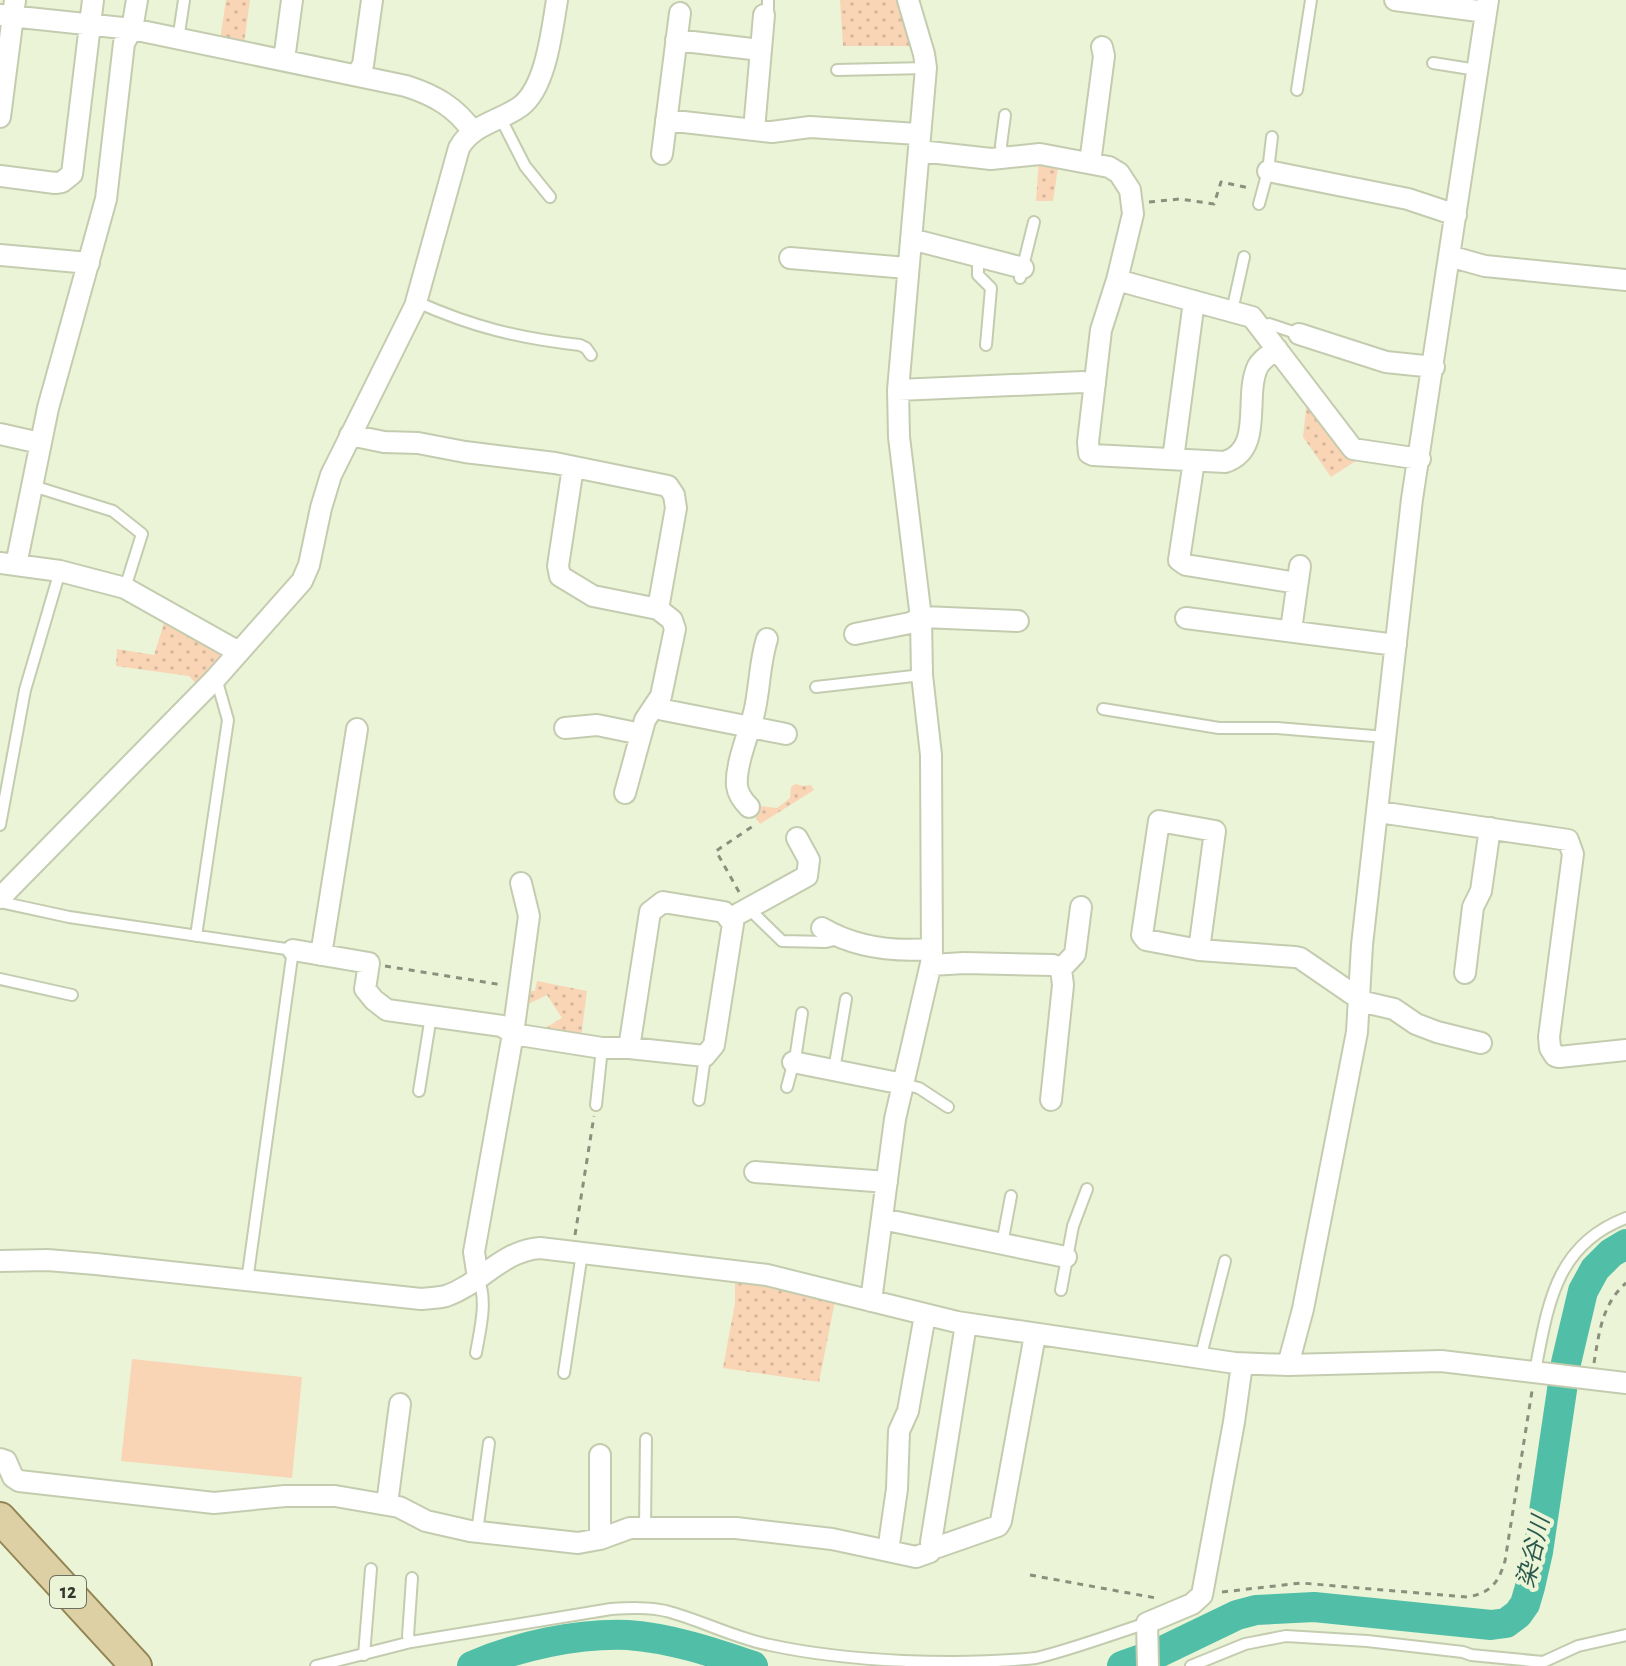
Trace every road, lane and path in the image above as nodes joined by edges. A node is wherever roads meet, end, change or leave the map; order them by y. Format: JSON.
{"nodes":[{"id":1,"x":93,"y":0,"type":"edge"},
{"id":2,"x":137,"y":0,"type":"edge"},
{"id":3,"x":184,"y":0,"type":"edge"},
{"id":4,"x":292,"y":0,"type":"edge"},
{"id":5,"x":372,"y":0,"type":"edge"},
{"id":6,"x":557,"y":0,"type":"edge"},
{"id":7,"x":908,"y":0,"type":"edge"},
{"id":8,"x":1311,"y":0,"type":"edge"},
{"id":9,"x":1395,"y":0,"type":"edge"},
{"id":10,"x":1487,"y":6,"type":"edge"},
{"id":11,"x":766,"y":8,"type":"edge"},
{"id":12,"x":9,"y":11,"type":"edge"},
{"id":13,"x":680,"y":13,"type":"dead end"},
{"id":14,"x":90,"y":25,"type":"junction"},
{"id":15,"x":132,"y":29,"type":"junction"},
{"id":16,"x":178,"y":40,"type":"junction"},
{"id":17,"x":676,"y":40,"type":"junction"},
{"id":18,"x":1102,"y":47,"type":"dead end"},
{"id":19,"x":760,"y":50,"type":"junction"},
{"id":20,"x":284,"y":60,"type":"junction"},
{"id":21,"x":1433,"y":63,"type":"dead end"},
{"id":22,"x":926,"y":68,"type":"junction"},
{"id":23,"x":837,"y":70,"type":"dead end"},
{"id":24,"x":1477,"y":70,"type":"junction"},
{"id":25,"x":356,"y":75,"type":"junction"},
{"id":26,"x":1297,"y":90,"type":"dead end"},
{"id":27,"x":2,"y":91,"type":"edge"},
{"id":28,"x":1005,"y":115,"type":"dead end"},
{"id":29,"x":0,"y":117,"type":"edge"},
{"id":30,"x":500,"y":117,"type":"junction"},
{"id":31,"x":666,"y":120,"type":"junction"},
{"id":32,"x":754,"y":130,"type":"junction"},
{"id":33,"x":473,"y":132,"type":"junction"},
{"id":34,"x":1272,"y":137,"type":"dead end"},
{"id":35,"x":919,"y":143,"type":"junction"},
{"id":36,"x":662,"y":154,"type":"dead end"},
{"id":37,"x":1003,"y":159,"type":"junction"},
{"id":38,"x":1090,"y":163,"type":"junction"},
{"id":39,"x":0,"y":176,"type":"edge"},
{"id":40,"x":1266,"y":181,"type":"junction"},
{"id":41,"x":550,"y":197,"type":"dead end"},
{"id":42,"x":1133,"y":203,"type":"junction"},
{"id":43,"x":1259,"y":204,"type":"dead end"},
{"id":44,"x":1456,"y":215,"type":"junction"},
{"id":45,"x":1034,"y":222,"type":"dead end"},
{"id":46,"x":911,"y":239,"type":"junction"},
{"id":47,"x":978,"y":256,"type":"junction"},
{"id":48,"x":1449,"y":256,"type":"junction"},
{"id":49,"x":1244,"y":257,"type":"dead end"},
{"id":50,"x":0,"y":258,"type":"edge"},
{"id":51,"x":790,"y":258,"type":"dead end"},
{"id":52,"x":89,"y":263,"type":"junction"},
{"id":53,"x":907,"y":268,"type":"junction"},
{"id":54,"x":1021,"y":273,"type":"joint"},
{"id":55,"x":1117,"y":280,"type":"junction"},
{"id":56,"x":1626,"y":280,"type":"edge"},
{"id":57,"x":1194,"y":301,"type":"junction"},
{"id":58,"x":417,"y":302,"type":"junction"},
{"id":59,"x":1232,"y":311,"type":"junction"},
{"id":60,"x":1262,"y":326,"type":"junction"},
{"id":61,"x":1299,"y":334,"type":"joint"},
{"id":62,"x":986,"y":345,"type":"dead end"},
{"id":63,"x":1277,"y":349,"type":"junction"},
{"id":64,"x":591,"y":355,"type":"dead end"},
{"id":65,"x":1434,"y":367,"type":"junction"},
{"id":66,"x":1095,"y":384,"type":"junction"},
{"id":67,"x":898,"y":390,"type":"junction"},
{"id":68,"x":0,"y":434,"type":"edge"},
{"id":69,"x":350,"y":435,"type":"junction"},
{"id":70,"x":40,"y":443,"type":"junction"},
{"id":71,"x":1173,"y":459,"type":"junction"},
{"id":72,"x":1420,"y":459,"type":"junction"},
{"id":73,"x":1194,"y":461,"type":"junction"},
{"id":74,"x":573,"y":467,"type":"junction"},
{"id":75,"x":33,"y":486,"type":"junction"},
{"id":76,"x":8,"y":564,"type":"edge"},
{"id":77,"x":60,"y":571,"type":"junction"},
{"id":78,"x":125,"y":588,"type":"junction"},
{"id":79,"x":658,"y":609,"type":"junction"},
{"id":80,"x":921,"y":618,"type":"junction"},
{"id":81,"x":1186,"y":618,"type":"dead end"},
{"id":82,"x":1018,"y":621,"type":"dead end"},
{"id":83,"x":1291,"y":630,"type":"junction"},
{"id":84,"x":855,"y":634,"type":"dead end"},
{"id":85,"x":767,"y":639,"type":"dead end"},
{"id":86,"x":1396,"y":645,"type":"junction"},
{"id":87,"x":237,"y":651,"type":"junction"},
{"id":88,"x":922,"y":675,"type":"junction"},
{"id":89,"x":216,"y":678,"type":"junction"},
{"id":90,"x":816,"y":687,"type":"dead end"},
{"id":91,"x":655,"y":706,"type":"junction"},
{"id":92,"x":1103,"y":709,"type":"dead end"},
{"id":93,"x":749,"y":725,"type":"junction"},
{"id":94,"x":565,"y":728,"type":"dead end"},
{"id":95,"x":357,"y":729,"type":"dead end"},
{"id":96,"x":641,"y":734,"type":"junction"},
{"id":97,"x":786,"y":734,"type":"dead end"},
{"id":98,"x":1386,"y":737,"type":"junction"},
{"id":99,"x":625,"y":793,"type":"dead end"},
{"id":100,"x":1379,"y":812,"type":"junction"},
{"id":101,"x":754,"y":814,"type":"joint"},
{"id":102,"x":0,"y":825,"type":"edge"},
{"id":103,"x":1490,"y":828,"type":"junction"},
{"id":104,"x":797,"y":838,"type":"dead end"},
{"id":105,"x":521,"y":883,"type":"dead end"},
{"id":106,"x":0,"y":900,"type":"edge"},
{"id":107,"x":1081,"y":907,"type":"dead end"},
{"id":108,"x":749,"y":909,"type":"junction"},
{"id":109,"x":729,"y":919,"type":"junction"},
{"id":110,"x":830,"y":933,"type":"joint"},
{"id":111,"x":196,"y":936,"type":"junction"},
{"id":112,"x":293,"y":950,"type":"junction"},
{"id":113,"x":1199,"y":950,"type":"junction"},
{"id":114,"x":321,"y":955,"type":"junction"},
{"id":115,"x":932,"y":957,"type":"junction"},
{"id":116,"x":369,"y":963,"type":"junction"},
{"id":117,"x":1061,"y":969,"type":"junction"},
{"id":118,"x":1465,"y":973,"type":"dead end"},
{"id":119,"x":0,"y":979,"type":"edge"},
{"id":120,"x":519,"y":987,"type":"junction"},
{"id":121,"x":72,"y":995,"type":"dead end"},
{"id":122,"x":1359,"y":996,"type":"junction"},
{"id":123,"x":846,"y":999,"type":"dead end"},
{"id":124,"x":802,"y":1013,"type":"dead end"},
{"id":125,"x":431,"y":1016,"type":"junction"},
{"id":126,"x":513,"y":1034,"type":"junction"},
{"id":127,"x":1481,"y":1043,"type":"dead end"},
{"id":128,"x":602,"y":1048,"type":"junction"},
{"id":129,"x":629,"y":1048,"type":"junction"},
{"id":130,"x":1626,"y":1050,"type":"edge"},
{"id":131,"x":705,"y":1056,"type":"junction"},
{"id":132,"x":793,"y":1062,"type":"junction"},
{"id":133,"x":834,"y":1070,"type":"junction"},
{"id":134,"x":903,"y":1084,"type":"junction"},
{"id":135,"x":787,"y":1087,"type":"dead end"},
{"id":136,"x":419,"y":1091,"type":"dead end"},
{"id":137,"x":699,"y":1100,"type":"dead end"},
{"id":138,"x":1051,"y":1100,"type":"dead end"},
{"id":139,"x":596,"y":1105,"type":"joint"},
{"id":140,"x":948,"y":1107,"type":"dead end"},
{"id":141,"x":755,"y":1172,"type":"dead end"},
{"id":142,"x":887,"y":1182,"type":"junction"},
{"id":143,"x":1087,"y":1189,"type":"dead end"},
{"id":144,"x":1011,"y":1196,"type":"dead end"},
{"id":145,"x":1626,"y":1218,"type":"edge"},
{"id":146,"x":882,"y":1219,"type":"junction"},
{"id":147,"x":1002,"y":1244,"type":"junction"},
{"id":148,"x":577,"y":1253,"type":"junction"},
{"id":149,"x":1066,"y":1257,"type":"junction"},
{"id":150,"x":0,"y":1261,"type":"edge"},
{"id":151,"x":1225,"y":1261,"type":"dead end"},
{"id":152,"x":478,"y":1278,"type":"junction"},
{"id":153,"x":247,"y":1281,"type":"junction"},
{"id":154,"x":1626,"y":1283,"type":"edge"},
{"id":155,"x":1061,"y":1290,"type":"dead end"},
{"id":156,"x":871,"y":1301,"type":"junction"},
{"id":157,"x":925,"y":1315,"type":"junction"},
{"id":158,"x":966,"y":1324,"type":"junction"},
{"id":159,"x":1035,"y":1335,"type":"junction"},
{"id":160,"x":476,"y":1353,"type":"dead end"},
{"id":161,"x":1200,"y":1359,"type":"junction"},
{"id":162,"x":1242,"y":1364,"type":"junction"},
{"id":163,"x":1288,"y":1365,"type":"junction"},
{"id":164,"x":1538,"y":1372,"type":"junction"},
{"id":165,"x":564,"y":1373,"type":"dead end"},
{"id":166,"x":1588,"y":1378,"type":"junction"},
{"id":167,"x":1626,"y":1383,"type":"edge"},
{"id":168,"x":400,"y":1404,"type":"dead end"},
{"id":169,"x":646,"y":1439,"type":"dead end"},
{"id":170,"x":489,"y":1443,"type":"dead end"},
{"id":171,"x":600,"y":1455,"type":"dead end"},
{"id":172,"x":0,"y":1459,"type":"edge"},
{"id":173,"x":387,"y":1504,"type":"junction"},
{"id":174,"x":0,"y":1518,"type":"edge"},
{"id":175,"x":645,"y":1528,"type":"junction"},
{"id":176,"x":477,"y":1532,"type":"junction"},
{"id":177,"x":600,"y":1539,"type":"junction"},
{"id":178,"x":934,"y":1546,"type":"junction"},
{"id":179,"x":888,"y":1551,"type":"junction"},
{"id":180,"x":371,"y":1569,"type":"dead end"},
{"id":181,"x":1030,"y":1575,"type":"dead end"},
{"id":182,"x":412,"y":1578,"type":"dead end"},
{"id":183,"x":1202,"y":1595,"type":"junction"},
{"id":184,"x":1165,"y":1599,"type":"dead end"},
{"id":185,"x":1147,"y":1627,"type":"junction"},
{"id":186,"x":1626,"y":1635,"type":"edge"},
{"id":187,"x":411,"y":1642,"type":"junction"},
{"id":188,"x":364,"y":1655,"type":"junction"},
{"id":189,"x":136,"y":1666,"type":"edge"},
{"id":190,"x":316,"y":1666,"type":"edge"},
{"id":191,"x":1148,"y":1666,"type":"edge"},
{"id":192,"x":1191,"y":1666,"type":"edge"}],
"edges":[{"from":1,"to":14,"type":"street"},
{"from":2,"to":15,"type":"street"},
{"from":3,"to":16,"type":"lane"},
{"from":4,"to":20,"type":"street"},
{"from":5,"to":25,"type":"street"},
{"from":6,"to":30,"type":"street"},
{"from":7,"to":22,"type":"street"},
{"from":8,"to":26,"type":"lane"},
{"from":9,"to":10,"type":"street"},
{"from":10,"to":24,"type":"street"},
{"from":11,"to":19,"type":"street"},
{"from":12,"to":14,"type":"street"},
{"from":12,"to":27,"type":"street"},
{"from":13,"to":17,"type":"street"},
{"from":14,"to":15,"type":"street"},
{"from":14,"to":39,"type":"street"},
{"from":15,"to":16,"type":"street"},
{"from":15,"to":52,"type":"street"},
{"from":16,"to":20,"type":"street"},
{"from":17,"to":19,"type":"street"},
{"from":17,"to":31,"type":"street"},
{"from":18,"to":38,"type":"street"},
{"from":19,"to":32,"type":"street"},
{"from":20,"to":25,"type":"street"},
{"from":21,"to":24,"type":"lane"},
{"from":22,"to":23,"type":"lane"},
{"from":22,"to":35,"type":"street"},
{"from":24,"to":44,"type":"street"},
{"from":25,"to":33,"type":"street"},
{"from":27,"to":29,"type":"street"},
{"from":28,"to":37,"type":"lane"},
{"from":30,"to":33,"type":"street"},
{"from":30,"to":41,"type":"lane"},
{"from":31,"to":32,"type":"street"},
{"from":31,"to":36,"type":"street"},
{"from":32,"to":35,"type":"street"},
{"from":33,"to":58,"type":"street"},
{"from":34,"to":40,"type":"lane"},
{"from":35,"to":37,"type":"street"},
{"from":35,"to":46,"type":"street"},
{"from":37,"to":38,"type":"street"},
{"from":38,"to":42,"type":"street"},
{"from":40,"to":42,"type":"path"},
{"from":40,"to":43,"type":"lane"},
{"from":40,"to":44,"type":"street"},
{"from":42,"to":55,"type":"street"},
{"from":44,"to":48,"type":"street"},
{"from":45,"to":54,"type":"lane"},
{"from":46,"to":47,"type":"street"},
{"from":46,"to":53,"type":"street"},
{"from":47,"to":54,"type":"street"},
{"from":47,"to":62,"type":"lane"},
{"from":48,"to":56,"type":"street"},
{"from":48,"to":65,"type":"street"},
{"from":49,"to":59,"type":"lane"},
{"from":50,"to":52,"type":"street"},
{"from":51,"to":53,"type":"street"},
{"from":52,"to":70,"type":"street"},
{"from":53,"to":67,"type":"street"},
{"from":55,"to":57,"type":"street"},
{"from":55,"to":66,"type":"street"},
{"from":57,"to":59,"type":"street"},
{"from":57,"to":71,"type":"street"},
{"from":58,"to":64,"type":"lane"},
{"from":58,"to":69,"type":"street"},
{"from":59,"to":60,"type":"street"},
{"from":60,"to":61,"type":"lane"},
{"from":60,"to":63,"type":"street"},
{"from":61,"to":65,"type":"street"},
{"from":63,"to":72,"type":"street"},
{"from":63,"to":73,"type":"street"},
{"from":65,"to":72,"type":"street"},
{"from":66,"to":67,"type":"street"},
{"from":66,"to":71,"type":"street"},
{"from":67,"to":80,"type":"street"},
{"from":68,"to":70,"type":"street"},
{"from":69,"to":74,"type":"street"},
{"from":69,"to":87,"type":"street"},
{"from":70,"to":75,"type":"street"},
{"from":71,"to":73,"type":"street"},
{"from":72,"to":86,"type":"street"},
{"from":73,"to":83,"type":"street"},
{"from":74,"to":79,"type":"street"},
{"from":74,"to":79,"type":"street"},
{"from":75,"to":76,"type":"street"},
{"from":75,"to":78,"type":"lane"},
{"from":76,"to":77,"type":"street"},
{"from":77,"to":78,"type":"street"},
{"from":77,"to":102,"type":"lane"},
{"from":78,"to":87,"type":"street"},
{"from":79,"to":91,"type":"street"},
{"from":80,"to":82,"type":"street"},
{"from":80,"to":84,"type":"street"},
{"from":80,"to":88,"type":"street"},
{"from":81,"to":83,"type":"street"},
{"from":83,"to":86,"type":"street"},
{"from":85,"to":93,"type":"street"},
{"from":86,"to":98,"type":"street"},
{"from":87,"to":89,"type":"street"},
{"from":88,"to":90,"type":"lane"},
{"from":88,"to":115,"type":"street"},
{"from":89,"to":106,"type":"street"},
{"from":89,"to":111,"type":"lane"},
{"from":91,"to":93,"type":"street"},
{"from":91,"to":96,"type":"street"},
{"from":92,"to":98,"type":"lane"},
{"from":93,"to":97,"type":"street"},
{"from":93,"to":101,"type":"street"},
{"from":94,"to":96,"type":"street"},
{"from":95,"to":114,"type":"street"},
{"from":96,"to":99,"type":"street"},
{"from":98,"to":100,"type":"street"},
{"from":100,"to":103,"type":"street"},
{"from":100,"to":122,"type":"street"},
{"from":101,"to":108,"type":"path"},
{"from":103,"to":118,"type":"street"},
{"from":103,"to":130,"type":"street"},
{"from":104,"to":108,"type":"street"},
{"from":105,"to":120,"type":"street"},
{"from":106,"to":111,"type":"lane"},
{"from":107,"to":117,"type":"street"},
{"from":108,"to":109,"type":"street"},
{"from":108,"to":110,"type":"lane"},
{"from":109,"to":129,"type":"street"},
{"from":109,"to":131,"type":"street"},
{"from":110,"to":115,"type":"street"},
{"from":111,"to":112,"type":"lane"},
{"from":112,"to":114,"type":"street"},
{"from":112,"to":153,"type":"lane"},
{"from":113,"to":113,"type":"street"},
{"from":113,"to":122,"type":"street"},
{"from":114,"to":116,"type":"street"},
{"from":115,"to":117,"type":"street"},
{"from":115,"to":134,"type":"street"},
{"from":116,"to":120,"type":"path"},
{"from":116,"to":125,"type":"street"},
{"from":117,"to":138,"type":"street"},
{"from":119,"to":121,"type":"lane"},
{"from":120,"to":126,"type":"street"},
{"from":122,"to":127,"type":"street"},
{"from":122,"to":163,"type":"street"},
{"from":123,"to":133,"type":"lane"},
{"from":124,"to":132,"type":"lane"},
{"from":125,"to":126,"type":"street"},
{"from":125,"to":136,"type":"lane"},
{"from":126,"to":128,"type":"street"},
{"from":126,"to":152,"type":"street"},
{"from":128,"to":129,"type":"street"},
{"from":128,"to":139,"type":"lane"},
{"from":129,"to":131,"type":"street"},
{"from":131,"to":137,"type":"lane"},
{"from":132,"to":133,"type":"street"},
{"from":132,"to":135,"type":"lane"},
{"from":133,"to":134,"type":"street"},
{"from":134,"to":140,"type":"lane"},
{"from":134,"to":142,"type":"street"},
{"from":139,"to":148,"type":"path"},
{"from":141,"to":142,"type":"street"},
{"from":142,"to":146,"type":"street"},
{"from":143,"to":149,"type":"lane"},
{"from":144,"to":147,"type":"lane"},
{"from":145,"to":164,"type":"lane"},
{"from":146,"to":147,"type":"street"},
{"from":146,"to":156,"type":"street"},
{"from":147,"to":149,"type":"street"},
{"from":148,"to":152,"type":"street"},
{"from":148,"to":156,"type":"street"},
{"from":148,"to":165,"type":"lane"},
{"from":149,"to":155,"type":"lane"},
{"from":150,"to":153,"type":"street"},
{"from":151,"to":161,"type":"lane"},
{"from":152,"to":153,"type":"street"},
{"from":152,"to":160,"type":"lane"},
{"from":154,"to":166,"type":"path"},
{"from":156,"to":157,"type":"street"},
{"from":157,"to":158,"type":"street"},
{"from":157,"to":179,"type":"street"},
{"from":158,"to":159,"type":"street"},
{"from":158,"to":178,"type":"street"},
{"from":159,"to":161,"type":"street"},
{"from":159,"to":178,"type":"street"},
{"from":161,"to":162,"type":"street"},
{"from":162,"to":163,"type":"street"},
{"from":162,"to":183,"type":"street"},
{"from":163,"to":164,"type":"street"},
{"from":164,"to":166,"type":"street"},
{"from":164,"to":183,"type":"path"},
{"from":166,"to":167,"type":"street"},
{"from":168,"to":173,"type":"street"},
{"from":169,"to":175,"type":"lane"},
{"from":170,"to":176,"type":"lane"},
{"from":171,"to":177,"type":"street"},
{"from":172,"to":173,"type":"street"},
{"from":173,"to":176,"type":"street"},
{"from":174,"to":189,"type":"main road","number":"12"},
{"from":175,"to":177,"type":"street"},
{"from":175,"to":179,"type":"street"},
{"from":176,"to":177,"type":"street"},
{"from":178,"to":179,"type":"street"},
{"from":180,"to":188,"type":"lane"},
{"from":181,"to":184,"type":"path"},
{"from":182,"to":187,"type":"lane"},
{"from":183,"to":185,"type":"street"},
{"from":185,"to":187,"type":"lane"},
{"from":185,"to":191,"type":"street"},
{"from":186,"to":192,"type":"lane"},
{"from":187,"to":188,"type":"lane"},
{"from":188,"to":190,"type":"lane"}]}
